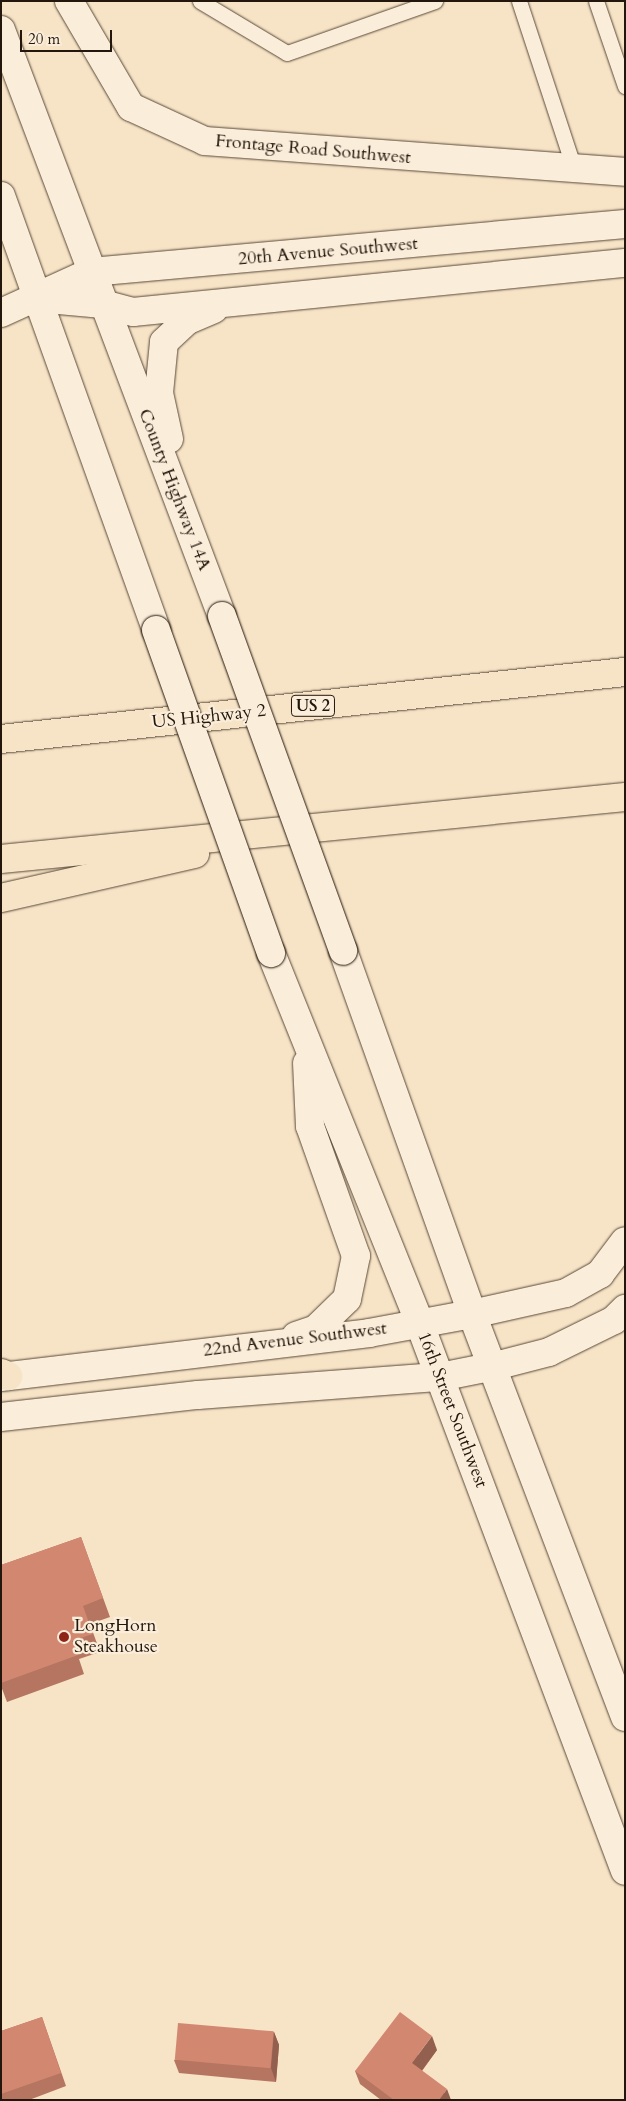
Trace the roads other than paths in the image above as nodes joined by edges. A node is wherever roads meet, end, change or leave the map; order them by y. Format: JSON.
{"nodes":[{"id":1,"x":69,"y":1,"type":"edge"},
{"id":2,"x":435,"y":1,"type":"edge"},
{"id":3,"x":519,"y":1,"type":"edge"},
{"id":4,"x":596,"y":1,"type":"edge"},
{"id":5,"x":203,"y":2,"type":"edge"},
{"id":6,"x":1,"y":30,"type":"edge"},
{"id":7,"x":625,"y":86,"type":"edge"},
{"id":8,"x":575,"y":171,"type":"junction"},
{"id":9,"x":625,"y":172,"type":"edge"},
{"id":10,"x":1,"y":196,"type":"edge"},
{"id":11,"x":625,"y":224,"type":"edge"},
{"id":12,"x":625,"y":263,"type":"edge"},
{"id":13,"x":91,"y":272,"type":"junction"},
{"id":14,"x":37,"y":298,"type":"junction"},
{"id":15,"x":236,"y":299,"type":"junction"},
{"id":16,"x":102,"y":304,"type":"junction"},
{"id":17,"x":1,"y":312,"type":"edge"},
{"id":18,"x":188,"y":526,"type":"junction"},
{"id":19,"x":625,"y":672,"type":"edge"},
{"id":20,"x":1,"y":739,"type":"edge"},
{"id":21,"x":625,"y":797,"type":"edge"},
{"id":22,"x":279,"y":833,"type":"junction"},
{"id":23,"x":1,"y":860,"type":"edge"},
{"id":24,"x":1,"y":898,"type":"edge"},
{"id":25,"x":305,"y":1039,"type":"junction"},
{"id":26,"x":625,"y":1241,"type":"edge"},
{"id":27,"x":625,"y":1309,"type":"edge"},
{"id":28,"x":472,"y":1314,"type":"junction"},
{"id":29,"x":419,"y":1322,"type":"junction"},
{"id":30,"x":277,"y":1343,"type":"junction"},
{"id":31,"x":495,"y":1366,"type":"junction"},
{"id":32,"x":3,"y":1375,"type":"edge"},
{"id":33,"x":440,"y":1377,"type":"junction"},
{"id":34,"x":1,"y":1417,"type":"edge"},
{"id":35,"x":625,"y":1717,"type":"edge"},
{"id":36,"x":625,"y":1871,"type":"edge"}],
"edges":[{"from":1,"to":8,"type":"main road","name":"Frontage Road Southwest"},
{"from":2,"to":5,"type":"lane"},
{"from":3,"to":8,"type":"lane"},
{"from":4,"to":7,"type":"lane"},
{"from":6,"to":13,"type":"main road","name":"County Highway 14A"},
{"from":8,"to":9,"type":"main road","name":"Frontage Road Southwest"},
{"from":10,"to":14,"type":"main road"},
{"from":11,"to":13,"type":"main road","name":"20th Avenue Southwest"},
{"from":12,"to":15,"type":"main road","name":"20th Avenue Southwest"},
{"from":13,"to":14,"type":"main road","name":"20th Avenue Southwest"},
{"from":13,"to":16,"type":"main road","name":"County Highway 14A"},
{"from":14,"to":16,"type":"main road","name":"20th Avenue Southwest"},
{"from":14,"to":17,"type":"main road","name":"20th Avenue Southwest"},
{"from":14,"to":25,"type":"main road","name":"16th Street Southwest","bridge":true},
{"from":15,"to":16,"type":"main road","name":"20th Avenue Southwest"},
{"from":15,"to":18,"type":"main road"},
{"from":16,"to":18,"type":"main road","name":"County Highway 14A"},
{"from":18,"to":28,"type":"main road","name":"County Highway 14A","bridge":true},
{"from":19,"to":20,"type":"highway","name":"US Highway 2","number":"US 2"},
{"from":21,"to":22,"type":"highway"},
{"from":22,"to":23,"type":"highway"},
{"from":22,"to":24,"type":"highway"},
{"from":25,"to":29,"type":"main road","name":"16th Street Southwest"},
{"from":25,"to":30,"type":"main road"},
{"from":26,"to":28,"type":"main road","name":"22nd Avenue Southwest"},
{"from":27,"to":31,"type":"main road"},
{"from":28,"to":29,"type":"main road","name":"22nd Avenue Southwest"},
{"from":28,"to":31,"type":"main road"},
{"from":29,"to":30,"type":"main road","name":"22nd Avenue Southwest"},
{"from":29,"to":33,"type":"main road","name":"16th Street Southwest"},
{"from":30,"to":32,"type":"main road","name":"22nd Avenue Southwest"},
{"from":31,"to":33,"type":"main road"},
{"from":31,"to":35,"type":"main road"},
{"from":33,"to":34,"type":"main road"},
{"from":33,"to":36,"type":"main road","name":"16th Street Southwest"}]}
